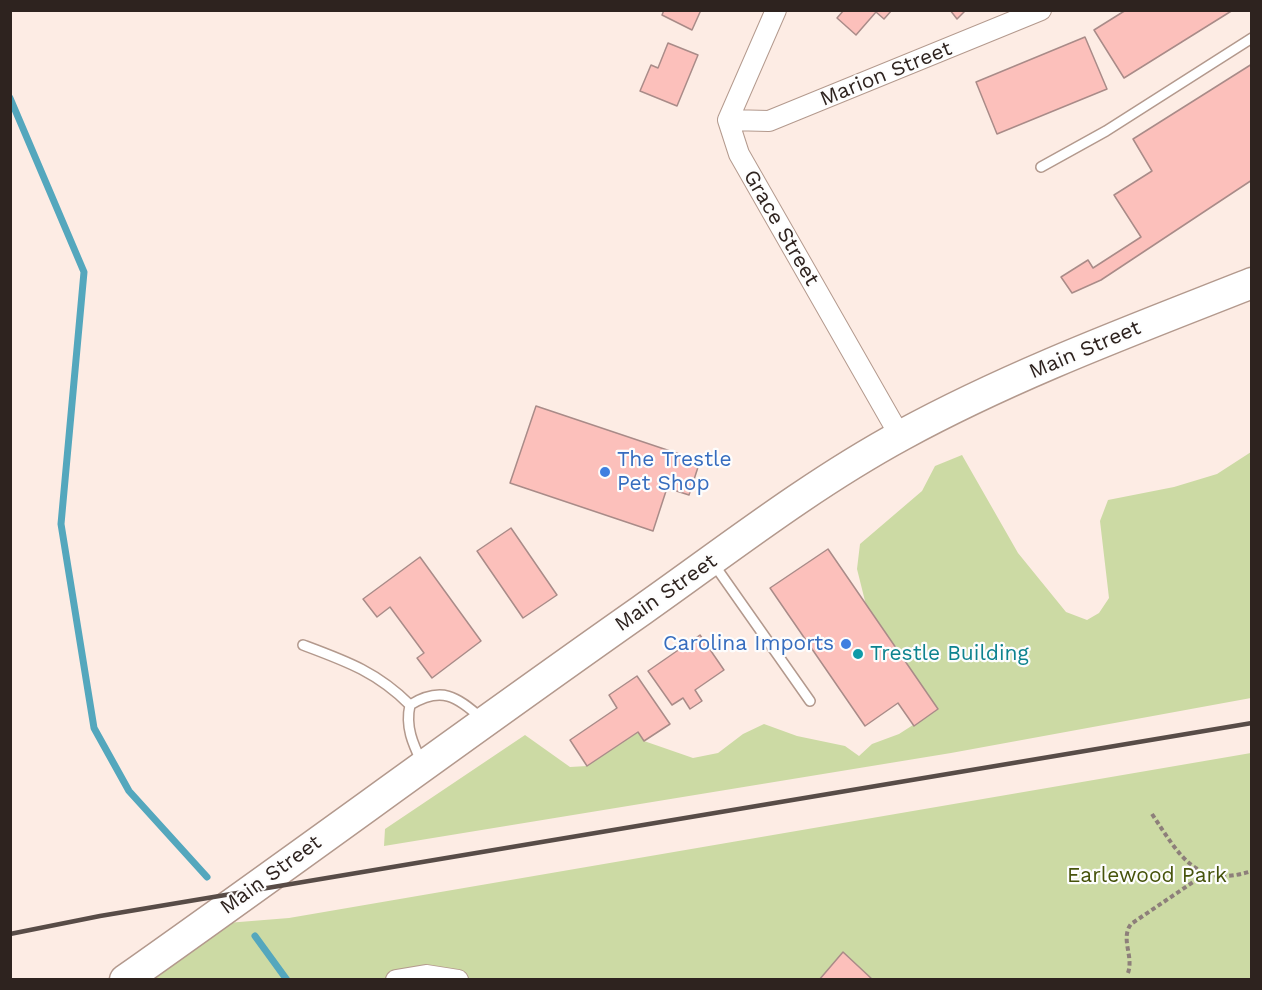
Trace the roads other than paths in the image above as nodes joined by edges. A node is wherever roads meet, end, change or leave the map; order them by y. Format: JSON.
{"nodes":[{"id":1,"x":776,"y":10,"type":"edge"},
{"id":2,"x":1041,"y":10,"type":"edge"},
{"id":3,"x":1251,"y":38,"type":"edge"},
{"id":4,"x":728,"y":120,"type":"junction"},
{"id":5,"x":1041,"y":167,"type":"dead end"},
{"id":6,"x":1251,"y":282,"type":"edge"},
{"id":7,"x":900,"y":436,"type":"junction"},
{"id":8,"x":712,"y":561,"type":"junction"},
{"id":9,"x":303,"y":645,"type":"dead end"},
{"id":10,"x":810,"y":701,"type":"dead end"},
{"id":11,"x":410,"y":705,"type":"junction"},
{"id":12,"x":484,"y":720,"type":"junction"},
{"id":13,"x":424,"y":766,"type":"junction"},
{"id":14,"x":403,"y":978,"type":"edge"},
{"id":15,"x":125,"y":980,"type":"edge"},
{"id":16,"x":458,"y":980,"type":"edge"}],
"edges":[{"from":1,"to":4,"type":"street"},
{"from":2,"to":4,"type":"street","name":"Marion Street"},
{"from":3,"to":5,"type":"lane"},
{"from":4,"to":7,"type":"street","name":"Grace Street"},
{"from":6,"to":7,"type":"main road","name":"Main Street"},
{"from":7,"to":8,"type":"main road","name":"Main Street"},
{"from":8,"to":10,"type":"lane"},
{"from":8,"to":12,"type":"main road","name":"Main Street"},
{"from":9,"to":11,"type":"lane"},
{"from":11,"to":12,"type":"lane"},
{"from":11,"to":13,"type":"lane"},
{"from":12,"to":13,"type":"main road","name":"Main Street"},
{"from":13,"to":15,"type":"main road","name":"Main Street"},
{"from":14,"to":16,"type":"street"}]}
